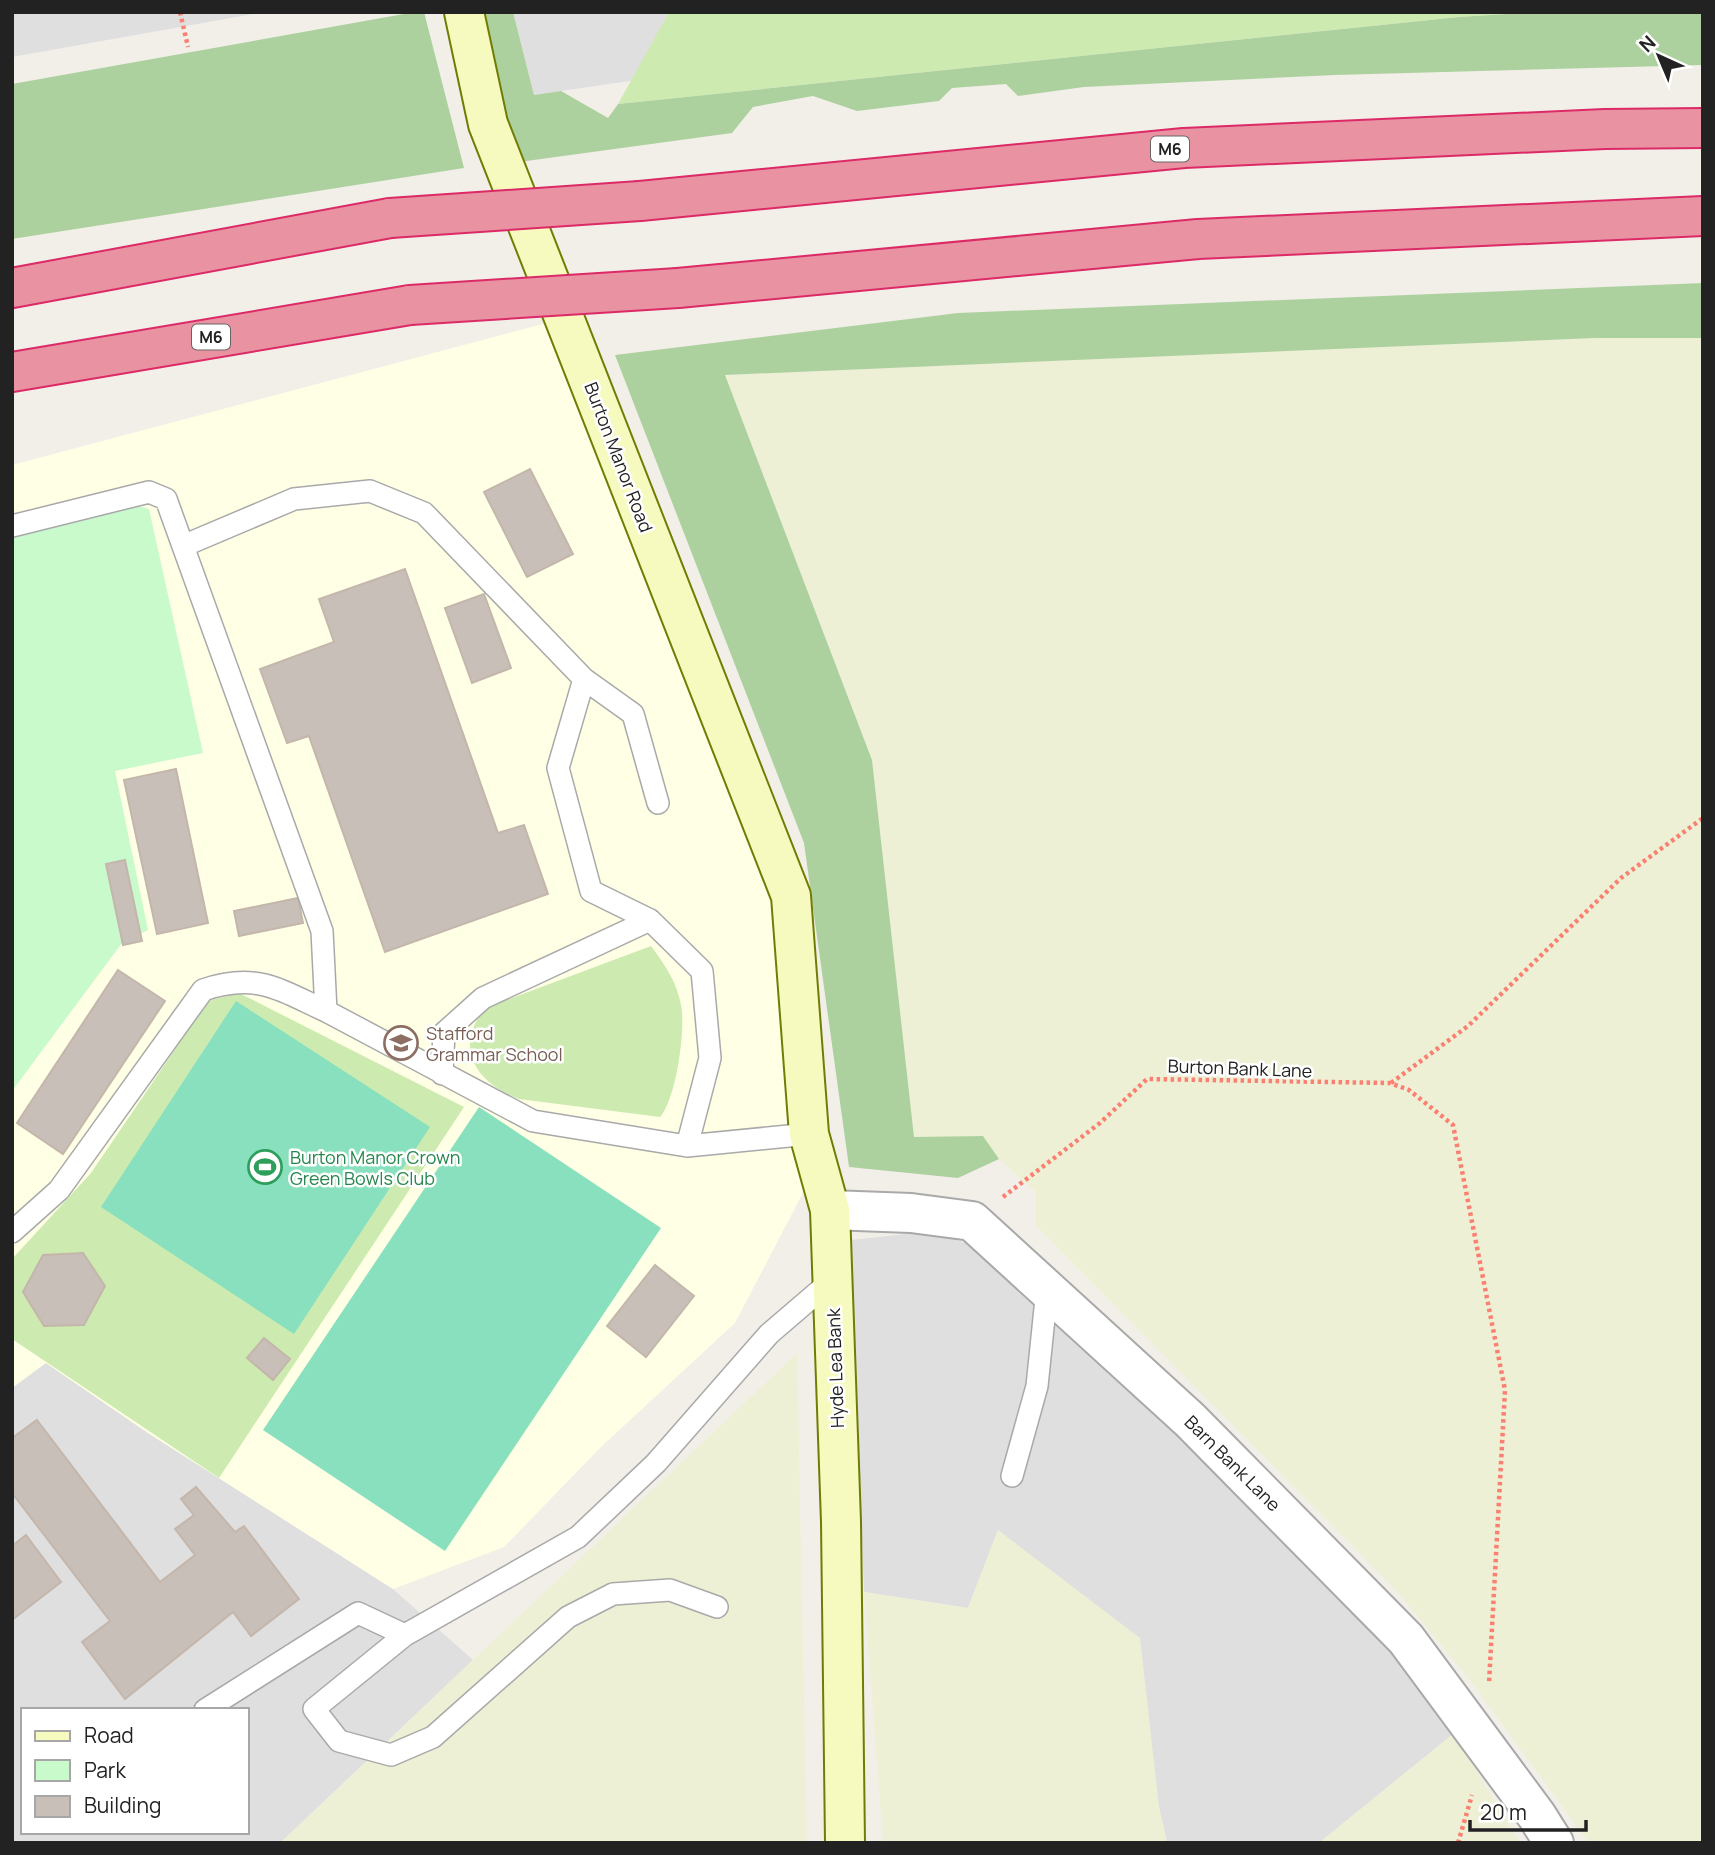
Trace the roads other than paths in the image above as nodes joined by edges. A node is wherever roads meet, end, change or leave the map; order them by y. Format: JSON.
{"nodes":[{"id":1,"x":464,"y":12,"type":"edge"},
{"id":2,"x":1703,"y":128,"type":"edge"},
{"id":3,"x":1703,"y":216,"type":"edge"},
{"id":4,"x":12,"y":288,"type":"edge"},
{"id":5,"x":12,"y":372,"type":"edge"},
{"id":6,"x":12,"y":526,"type":"edge"},
{"id":7,"x":183,"y":546,"type":"junction"},
{"id":8,"x":584,"y":679,"type":"junction"},
{"id":9,"x":658,"y":803,"type":"dead end"},
{"id":10,"x":791,"y":896,"type":"joint"},
{"id":11,"x":650,"y":920,"type":"junction"},
{"id":12,"x":326,"y":1011,"type":"junction"},
{"id":13,"x":442,"y":1074,"type":"junction"},
{"id":14,"x":809,"y":1134,"type":"junction"},
{"id":15,"x":687,"y":1146,"type":"junction"},
{"id":16,"x":830,"y":1210,"type":"junction"},
{"id":17,"x":12,"y":1232,"type":"edge"},
{"id":18,"x":832,"y":1280,"type":"junction"},
{"id":19,"x":1047,"y":1289,"type":"junction"},
{"id":20,"x":1012,"y":1476,"type":"dead end"},
{"id":21,"x":717,"y":1607,"type":"dead end"},
{"id":22,"x":405,"y":1635,"type":"junction"},
{"id":23,"x":208,"y":1708,"type":"edge"},
{"id":24,"x":845,"y":1843,"type":"edge"},
{"id":25,"x":1554,"y":1843,"type":"edge"}],
"edges":[{"from":1,"to":10,"type":"street","name":"Burton Manor Road"},
{"from":2,"to":4,"type":"highway","number":"M6","bridge":true},
{"from":3,"to":5,"type":"highway","number":"M6","bridge":true},
{"from":6,"to":7,"type":"lane"},
{"from":7,"to":8,"type":"lane"},
{"from":7,"to":12,"type":"lane"},
{"from":8,"to":9,"type":"lane"},
{"from":8,"to":11,"type":"lane"},
{"from":10,"to":14,"type":"street","name":"Hyde Lea Bank"},
{"from":11,"to":13,"type":"lane"},
{"from":11,"to":15,"type":"lane"},
{"from":12,"to":13,"type":"lane"},
{"from":12,"to":17,"type":"lane"},
{"from":13,"to":15,"type":"lane"},
{"from":14,"to":15,"type":"lane"},
{"from":14,"to":16,"type":"street","name":"Hyde Lea Bank"},
{"from":16,"to":18,"type":"street","name":"Hyde Lea Bank"},
{"from":16,"to":19,"type":"street","name":"Barn Bank Lane"},
{"from":18,"to":22,"type":"lane"},
{"from":18,"to":24,"type":"street","name":"Hyde Lea Bank"},
{"from":19,"to":20,"type":"lane"},
{"from":19,"to":25,"type":"street","name":"Barn Bank Lane"},
{"from":21,"to":22,"type":"lane"},
{"from":22,"to":23,"type":"lane"}]}
